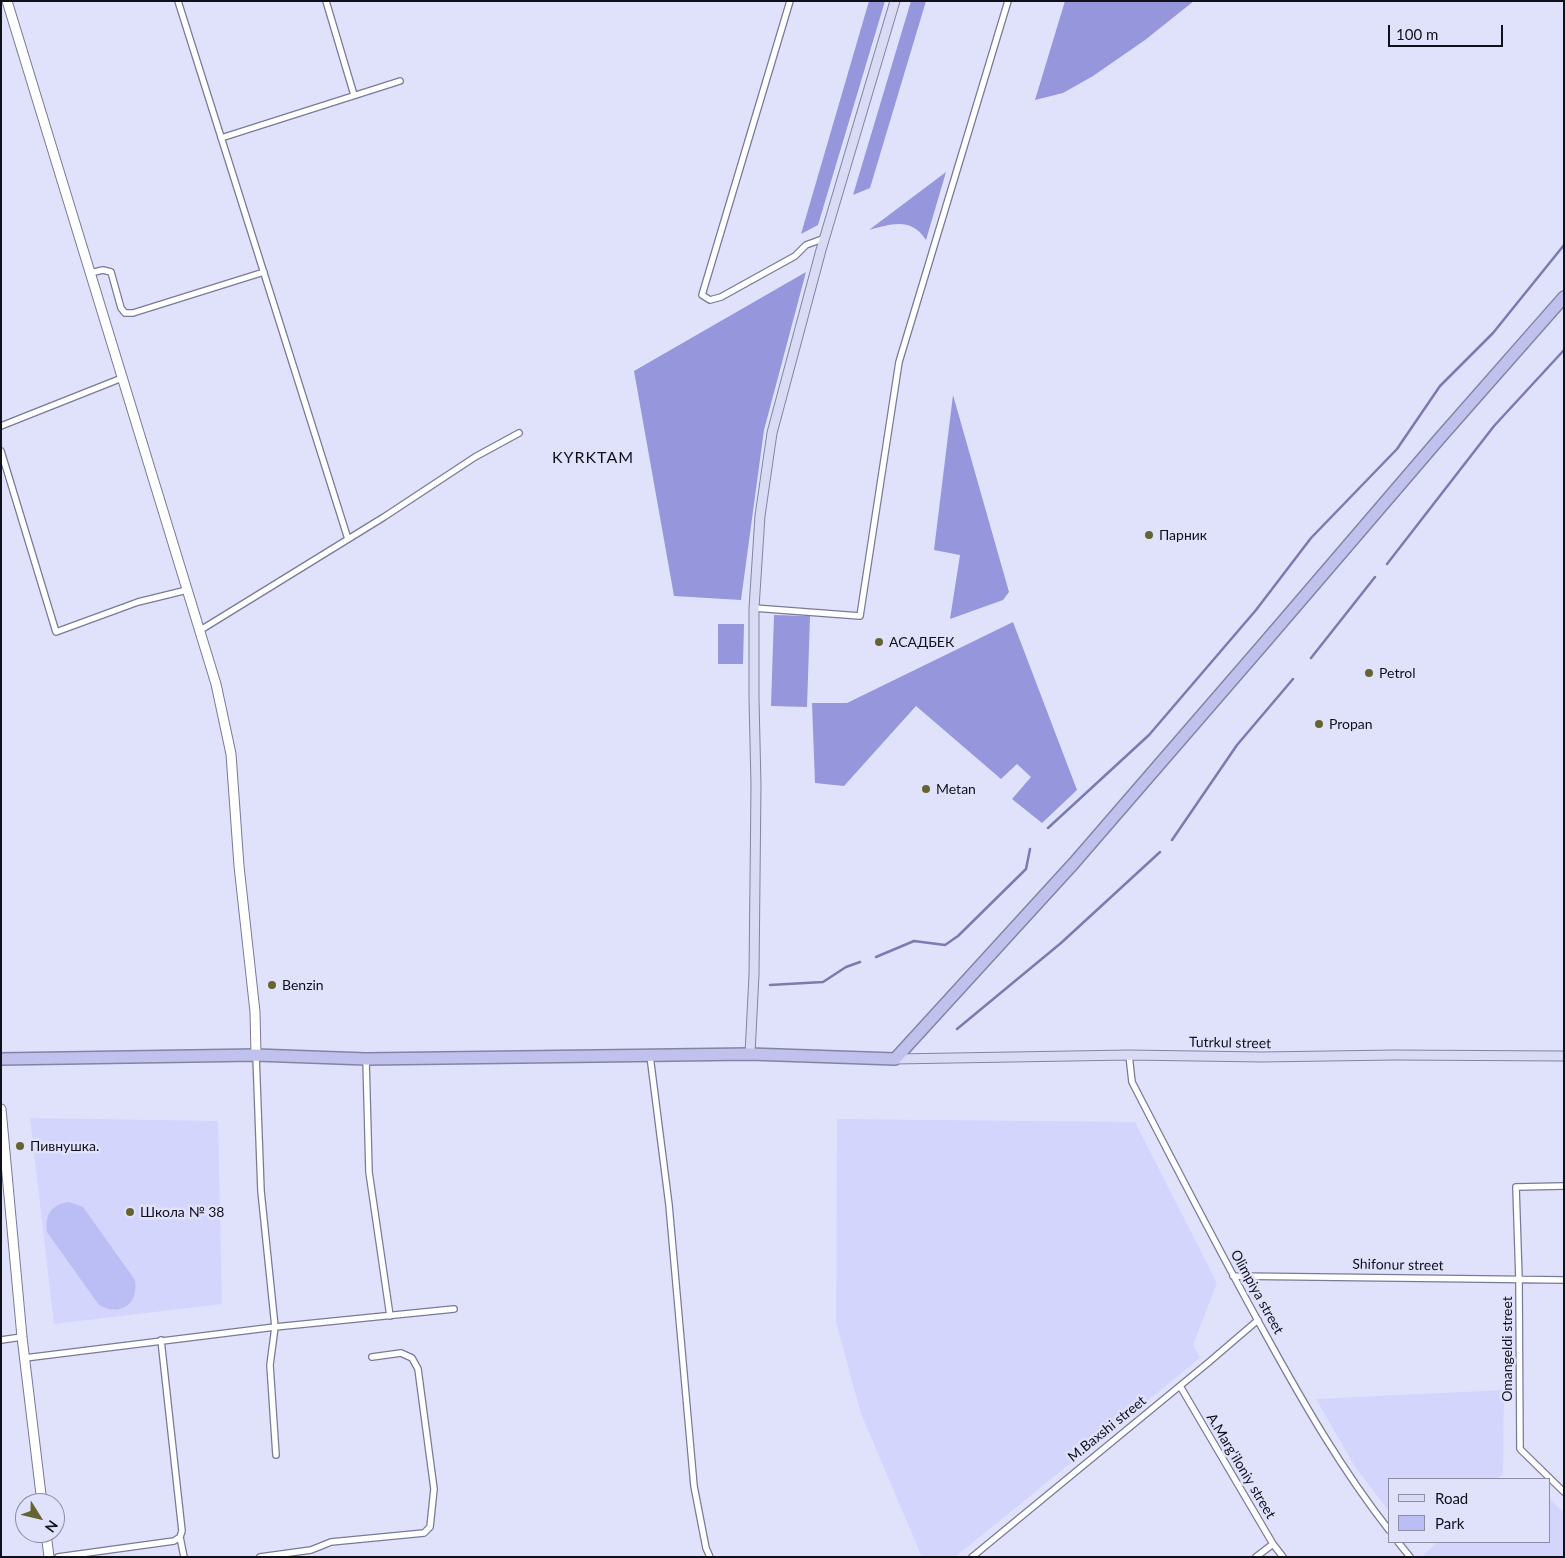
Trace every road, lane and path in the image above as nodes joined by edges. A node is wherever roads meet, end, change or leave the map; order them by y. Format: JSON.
{"nodes":[{"id":1,"x":7,"y":1,"type":"edge"},
{"id":2,"x":178,"y":1,"type":"edge"},
{"id":3,"x":326,"y":1,"type":"edge"},
{"id":4,"x":790,"y":1,"type":"edge"},
{"id":5,"x":895,"y":1,"type":"edge"},
{"id":6,"x":1008,"y":1,"type":"edge"},
{"id":7,"x":400,"y":81,"type":"dead end"},
{"id":8,"x":354,"y":95,"type":"junction"},
{"id":9,"x":221,"y":138,"type":"junction"},
{"id":10,"x":825,"y":238,"type":"junction"},
{"id":11,"x":264,"y":272,"type":"junction"},
{"id":12,"x":90,"y":273,"type":"junction"},
{"id":13,"x":1564,"y":297,"type":"edge"},
{"id":14,"x":122,"y":378,"type":"junction"},
{"id":15,"x":1,"y":426,"type":"edge"},
{"id":16,"x":519,"y":433,"type":"dead end"},
{"id":17,"x":1,"y":451,"type":"edge"},
{"id":18,"x":348,"y":539,"type":"junction"},
{"id":19,"x":187,"y":590,"type":"junction"},
{"id":20,"x":754,"y":608,"type":"junction"},
{"id":21,"x":199,"y":631,"type":"junction"},
{"id":22,"x":750,"y":1054,"type":"junction"},
{"id":23,"x":1129,"y":1054,"type":"junction"},
{"id":24,"x":256,"y":1055,"type":"junction"},
{"id":25,"x":650,"y":1056,"type":"junction"},
{"id":26,"x":1564,"y":1056,"type":"edge"},
{"id":27,"x":1,"y":1059,"type":"edge"},
{"id":28,"x":366,"y":1059,"type":"junction"},
{"id":29,"x":895,"y":1059,"type":"junction"},
{"id":30,"x":2,"y":1111,"type":"edge"},
{"id":31,"x":1564,"y":1186,"type":"edge"},
{"id":32,"x":1233,"y":1276,"type":"junction"},
{"id":33,"x":1519,"y":1280,"type":"junction"},
{"id":34,"x":1564,"y":1280,"type":"edge"},
{"id":35,"x":454,"y":1310,"type":"dead end"},
{"id":36,"x":390,"y":1316,"type":"junction"},
{"id":37,"x":1258,"y":1320,"type":"junction"},
{"id":38,"x":275,"y":1327,"type":"junction"},
{"id":39,"x":22,"y":1337,"type":"junction"},
{"id":40,"x":1,"y":1340,"type":"edge"},
{"id":41,"x":161,"y":1340,"type":"junction"},
{"id":42,"x":372,"y":1357,"type":"dead end"},
{"id":43,"x":25,"y":1358,"type":"junction"},
{"id":44,"x":1180,"y":1386,"type":"junction"},
{"id":45,"x":276,"y":1454,"type":"dead end"},
{"id":46,"x":1550,"y":1478,"type":"edge"},
{"id":47,"x":1550,"y":1478,"type":"edge"},
{"id":48,"x":1564,"y":1492,"type":"edge"},
{"id":49,"x":41,"y":1493,"type":"edge"},
{"id":50,"x":1388,"y":1529,"type":"edge"},
{"id":51,"x":180,"y":1537,"type":"junction"},
{"id":52,"x":47,"y":1543,"type":"edge"},
{"id":53,"x":1399,"y":1543,"type":"edge"},
{"id":54,"x":1272,"y":1544,"type":"junction"},
{"id":55,"x":49,"y":1557,"type":"edge"},
{"id":56,"x":58,"y":1557,"type":"edge"},
{"id":57,"x":184,"y":1557,"type":"edge"},
{"id":58,"x":260,"y":1557,"type":"edge"},
{"id":59,"x":710,"y":1557,"type":"edge"},
{"id":60,"x":972,"y":1557,"type":"edge"},
{"id":61,"x":1256,"y":1557,"type":"edge"},
{"id":62,"x":1283,"y":1557,"type":"edge"},
{"id":63,"x":1410,"y":1557,"type":"edge"}],
"edges":[{"from":1,"to":12,"type":"street"},
{"from":2,"to":9,"type":"street"},
{"from":3,"to":8,"type":"street"},
{"from":4,"to":10,"type":"street"},
{"from":5,"to":10,"type":"main road"},
{"from":6,"to":20,"type":"street"},
{"from":7,"to":8,"type":"street"},
{"from":8,"to":9,"type":"street"},
{"from":9,"to":11,"type":"street"},
{"from":10,"to":20,"type":"main road"},
{"from":11,"to":12,"type":"street"},
{"from":11,"to":18,"type":"street"},
{"from":12,"to":14,"type":"street"},
{"from":13,"to":29,"type":"highway"},
{"from":14,"to":15,"type":"street"},
{"from":14,"to":19,"type":"street"},
{"from":16,"to":18,"type":"street"},
{"from":17,"to":19,"type":"street"},
{"from":18,"to":21,"type":"street"},
{"from":19,"to":21,"type":"street"},
{"from":20,"to":22,"type":"main road"},
{"from":21,"to":24,"type":"street"},
{"from":22,"to":25,"type":"highway"},
{"from":22,"to":29,"type":"highway"},
{"from":23,"to":26,"type":"main road","name":"Tutrkul street"},
{"from":23,"to":29,"type":"main road","name":"Tutrkul street"},
{"from":23,"to":32,"type":"street","name":"Olimpiya street"},
{"from":24,"to":27,"type":"highway"},
{"from":24,"to":28,"type":"highway"},
{"from":24,"to":38,"type":"street"},
{"from":25,"to":28,"type":"highway"},
{"from":25,"to":59,"type":"street"},
{"from":28,"to":36,"type":"street"},
{"from":30,"to":39,"type":"street"},
{"from":31,"to":33,"type":"street","name":"Omangeldi street"},
{"from":32,"to":33,"type":"street","name":"Shifonur street"},
{"from":32,"to":37,"type":"street","name":"Olimpiya street"},
{"from":33,"to":34,"type":"street","name":"Shifonur street"},
{"from":33,"to":46,"type":"street","name":"Omangeldi street"},
{"from":35,"to":36,"type":"street"},
{"from":36,"to":38,"type":"street"},
{"from":37,"to":44,"type":"street","name":"M.Baxshi street"},
{"from":37,"to":50,"type":"street","name":"Olimpiya street"},
{"from":38,"to":41,"type":"street"},
{"from":38,"to":45,"type":"street"},
{"from":39,"to":40,"type":"street"},
{"from":39,"to":43,"type":"street"},
{"from":41,"to":43,"type":"street"},
{"from":41,"to":51,"type":"street"},
{"from":42,"to":58,"type":"street"},
{"from":43,"to":49,"type":"street"},
{"from":44,"to":54,"type":"street","name":"A.Marg'iloniy street"},
{"from":44,"to":60,"type":"street","name":"M.Baxshi street"},
{"from":47,"to":48,"type":"street","name":"Omangeldi street"},
{"from":51,"to":56,"type":"street"},
{"from":51,"to":57,"type":"street"},
{"from":52,"to":55,"type":"street"},
{"from":53,"to":63,"type":"street"},
{"from":54,"to":61,"type":"street"},
{"from":54,"to":62,"type":"street","name":"A.Marg'iloniy street"}]}
